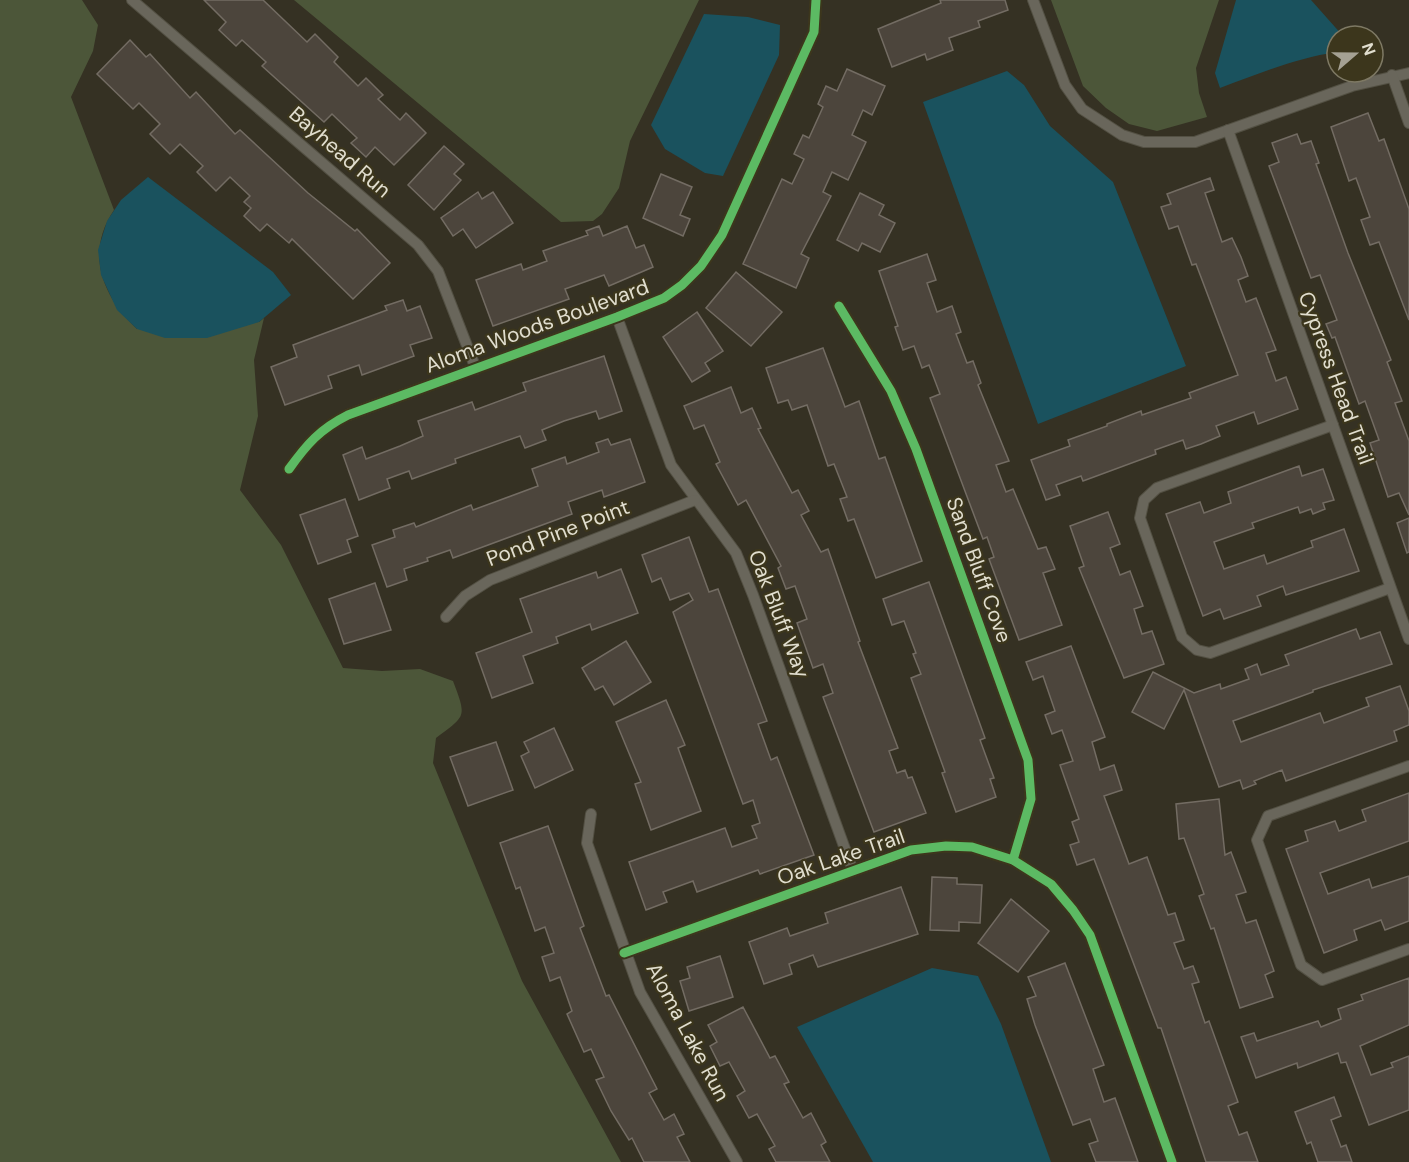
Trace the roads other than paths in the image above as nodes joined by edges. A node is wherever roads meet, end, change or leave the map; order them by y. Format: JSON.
{"nodes":[{"id":1,"x":132,"y":0,"type":"edge"},
{"id":2,"x":816,"y":0,"type":"edge"},
{"id":3,"x":1033,"y":0,"type":"edge"},
{"id":4,"x":1409,"y":73,"type":"edge"},
{"id":5,"x":1392,"y":75,"type":"junction"},
{"id":6,"x":1409,"y":123,"type":"edge"},
{"id":7,"x":1228,"y":130,"type":"junction"},
{"id":8,"x":839,"y":306,"type":"dead end"},
{"id":9,"x":617,"y":317,"type":"junction"},
{"id":10,"x":476,"y":369,"type":"junction"},
{"id":11,"x":1333,"y":425,"type":"junction"},
{"id":12,"x":289,"y":469,"type":"dead end"},
{"id":13,"x":695,"y":500,"type":"junction"},
{"id":14,"x":1390,"y":588,"type":"junction"},
{"id":15,"x":446,"y":617,"type":"dead end"},
{"id":16,"x":1409,"y":639,"type":"edge"},
{"id":17,"x":1409,"y":766,"type":"edge"},
{"id":18,"x":591,"y":814,"type":"dead end"},
{"id":19,"x":1013,"y":860,"type":"junction"},
{"id":20,"x":853,"y":871,"type":"junction"},
{"id":21,"x":1409,"y":949,"type":"edge"},
{"id":22,"x":624,"y":953,"type":"junction"},
{"id":23,"x":737,"y":1162,"type":"edge"},
{"id":24,"x":1173,"y":1162,"type":"edge"}],
"edges":[{"from":1,"to":10,"type":"street","name":"Bayhead Run"},
{"from":2,"to":9,"type":"street","name":"Aloma Woods Boulevard"},
{"from":3,"to":7,"type":"street"},
{"from":4,"to":5,"type":"street"},
{"from":5,"to":6,"type":"street"},
{"from":5,"to":7,"type":"street"},
{"from":7,"to":11,"type":"street","name":"Cypress Head Trail"},
{"from":8,"to":19,"type":"street","name":"Sand Bluff Cove"},
{"from":9,"to":10,"type":"street","name":"Aloma Woods Boulevard"},
{"from":9,"to":13,"type":"street","name":"Oak Bluff Way"},
{"from":10,"to":12,"type":"street","name":"Aloma Woods Boulevard"},
{"from":11,"to":14,"type":"street","name":"Cypress Head Trail"},
{"from":11,"to":14,"type":"street"},
{"from":13,"to":15,"type":"street","name":"Pond Pine Point"},
{"from":13,"to":20,"type":"street","name":"Oak Bluff Way"},
{"from":14,"to":16,"type":"street","name":"Cypress Head Trail"},
{"from":17,"to":21,"type":"street"},
{"from":18,"to":22,"type":"street","name":"Aloma Lake Run"},
{"from":19,"to":20,"type":"street","name":"Oak Lake Trail"},
{"from":19,"to":24,"type":"street","name":"Oak Lake Trail"},
{"from":20,"to":22,"type":"street","name":"Oak Lake Trail"},
{"from":22,"to":23,"type":"street","name":"Aloma Lake Run"}]}
